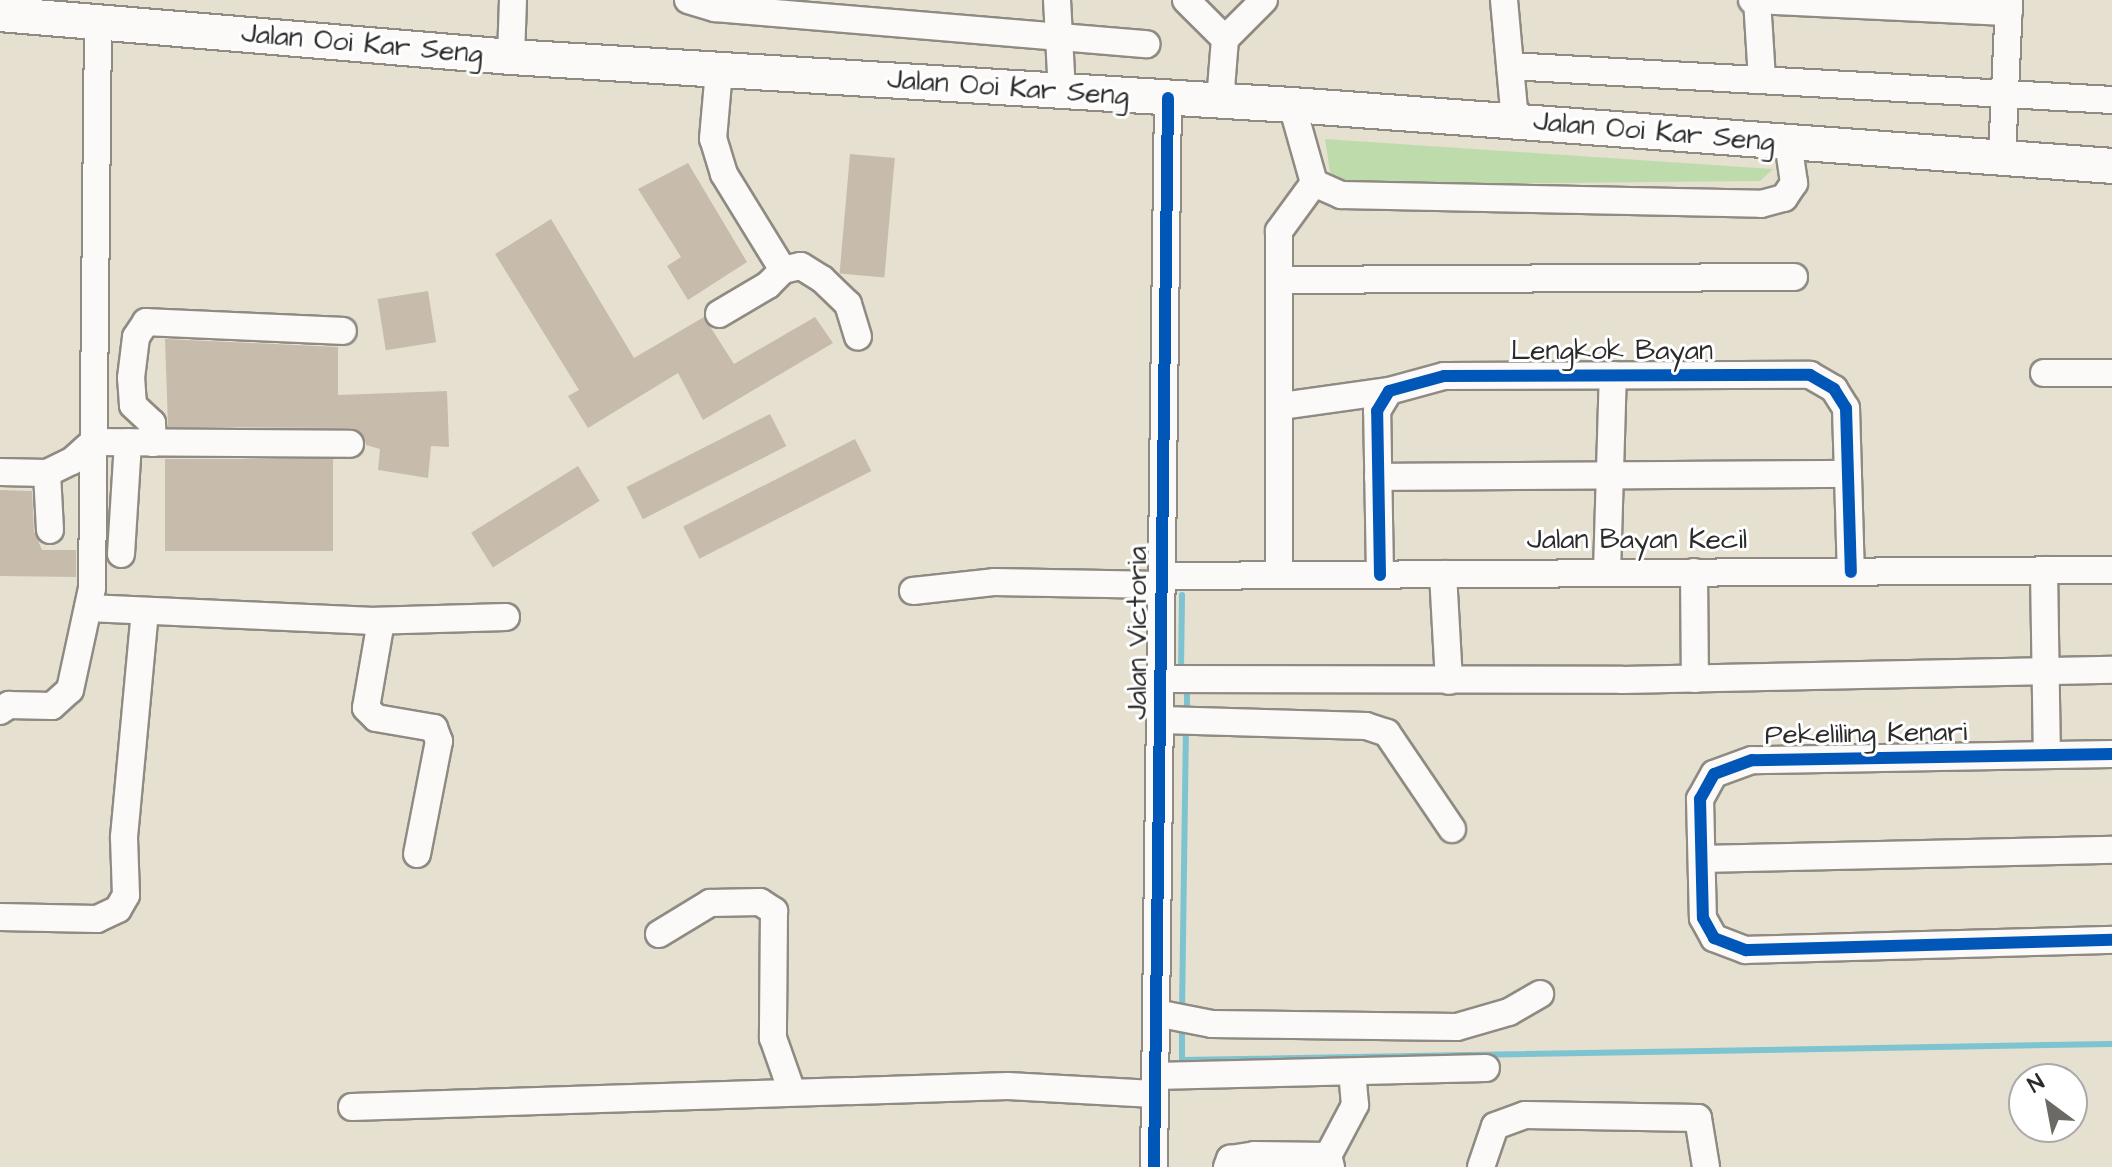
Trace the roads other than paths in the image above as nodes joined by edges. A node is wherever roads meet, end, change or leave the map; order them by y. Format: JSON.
{"nodes":[{"id":1,"x":513,"y":0,"type":"edge"},
{"id":2,"x":688,"y":0,"type":"edge"},
{"id":3,"x":1057,"y":0,"type":"edge"},
{"id":4,"x":1186,"y":0,"type":"edge"},
{"id":5,"x":1264,"y":0,"type":"edge"},
{"id":6,"x":1504,"y":0,"type":"edge"},
{"id":7,"x":1756,"y":0,"type":"edge"},
{"id":8,"x":2009,"y":6,"type":"edge"},
{"id":9,"x":0,"y":14,"type":"edge"},
{"id":10,"x":98,"y":21,"type":"junction"},
{"id":11,"x":1060,"y":39,"type":"junction"},
{"id":12,"x":1225,"y":39,"type":"junction"},
{"id":13,"x":1146,"y":44,"type":"dead end"},
{"id":14,"x":511,"y":57,"type":"junction"},
{"id":15,"x":1510,"y":66,"type":"junction"},
{"id":16,"x":719,"y":71,"type":"junction"},
{"id":17,"x":1762,"y":80,"type":"junction"},
{"id":18,"x":1062,"y":91,"type":"junction"},
{"id":19,"x":2005,"y":94,"type":"junction"},
{"id":20,"x":1168,"y":98,"type":"junction"},
{"id":21,"x":2112,"y":100,"type":"edge"},
{"id":22,"x":1220,"y":101,"type":"junction"},
{"id":23,"x":1292,"y":105,"type":"junction"},
{"id":24,"x":1515,"y":121,"type":"junction"},
{"id":25,"x":1788,"y":142,"type":"junction"},
{"id":26,"x":2002,"y":157,"type":"junction"},
{"id":27,"x":2112,"y":166,"type":"edge"},
{"id":28,"x":1314,"y":183,"type":"junction"},
{"id":29,"x":783,"y":270,"type":"junction"},
{"id":30,"x":1794,"y":277,"type":"dead end"},
{"id":31,"x":1282,"y":280,"type":"junction"},
{"id":32,"x":719,"y":314,"type":"dead end"},
{"id":33,"x":343,"y":331,"type":"dead end"},
{"id":34,"x":858,"y":337,"type":"dead end"},
{"id":35,"x":2044,"y":373,"type":"dead end"},
{"id":36,"x":2112,"y":373,"type":"edge"},
{"id":37,"x":1613,"y":375,"type":"junction"},
{"id":38,"x":1389,"y":391,"type":"junction"},
{"id":39,"x":1281,"y":406,"type":"junction"},
{"id":40,"x":93,"y":442,"type":"junction"},
{"id":41,"x":140,"y":442,"type":"junction"},
{"id":42,"x":350,"y":444,"type":"dead end"},
{"id":43,"x":0,"y":472,"type":"edge"},
{"id":44,"x":47,"y":473,"type":"junction"},
{"id":45,"x":1610,"y":473,"type":"junction"},
{"id":46,"x":1848,"y":474,"type":"junction"},
{"id":47,"x":1378,"y":477,"type":"junction"},
{"id":48,"x":50,"y":530,"type":"dead end"},
{"id":49,"x":121,"y":554,"type":"dead end"},
{"id":50,"x":2044,"y":570,"type":"junction"},
{"id":51,"x":2112,"y":570,"type":"edge"},
{"id":52,"x":1607,"y":572,"type":"junction"},
{"id":53,"x":1694,"y":572,"type":"junction"},
{"id":54,"x":1851,"y":572,"type":"junction"},
{"id":55,"x":1443,"y":574,"type":"junction"},
{"id":56,"x":1279,"y":575,"type":"junction"},
{"id":57,"x":1380,"y":575,"type":"junction"},
{"id":58,"x":1162,"y":581,"type":"junction"},
{"id":59,"x":913,"y":591,"type":"dead end"},
{"id":60,"x":88,"y":608,"type":"junction"},
{"id":61,"x":145,"y":612,"type":"junction"},
{"id":62,"x":506,"y":617,"type":"dead end"},
{"id":63,"x":381,"y":621,"type":"junction"},
{"id":64,"x":2112,"y":670,"type":"edge"},
{"id":65,"x":2046,"y":672,"type":"junction"},
{"id":66,"x":1162,"y":679,"type":"junction"},
{"id":67,"x":1695,"y":679,"type":"junction"},
{"id":68,"x":1449,"y":681,"type":"junction"},
{"id":69,"x":0,"y":711,"type":"edge"},
{"id":70,"x":1178,"y":721,"type":"junction"},
{"id":71,"x":2047,"y":754,"type":"junction"},
{"id":72,"x":2112,"y":754,"type":"edge"},
{"id":73,"x":1452,"y":829,"type":"dead end"},
{"id":74,"x":2112,"y":850,"type":"edge"},
{"id":75,"x":417,"y":854,"type":"dead end"},
{"id":76,"x":1702,"y":859,"type":"junction"},
{"id":77,"x":0,"y":917,"type":"edge"},
{"id":78,"x":659,"y":934,"type":"dead end"},
{"id":79,"x":2112,"y":940,"type":"edge"},
{"id":80,"x":1540,"y":994,"type":"dead end"},
{"id":81,"x":1173,"y":1016,"type":"junction"},
{"id":82,"x":1486,"y":1068,"type":"dead end"},
{"id":83,"x":1352,"y":1073,"type":"junction"},
{"id":84,"x":1154,"y":1085,"type":"junction"},
{"id":85,"x":792,"y":1092,"type":"junction"},
{"id":86,"x":352,"y":1107,"type":"dead end"},
{"id":87,"x":1329,"y":1161,"type":"edge"},
{"id":88,"x":1154,"y":1167,"type":"edge"},
{"id":89,"x":1227,"y":1167,"type":"edge"},
{"id":90,"x":1481,"y":1167,"type":"edge"},
{"id":91,"x":1706,"y":1167,"type":"edge"}],
"edges":[{"from":1,"to":14,"type":"street"},
{"from":2,"to":11,"type":"street","name":"Jalan Ooi Kar Seng"},
{"from":3,"to":11,"type":"street"},
{"from":4,"to":12,"type":"street"},
{"from":5,"to":12,"type":"street"},
{"from":6,"to":15,"type":"street"},
{"from":7,"to":8,"type":"street"},
{"from":7,"to":17,"type":"street"},
{"from":8,"to":19,"type":"street"},
{"from":9,"to":10,"type":"main road","name":"Jalan Ooi Kar Seng"},
{"from":10,"to":14,"type":"main road","name":"Jalan Ooi Kar Seng"},
{"from":10,"to":40,"type":"street"},
{"from":11,"to":13,"type":"street","name":"Jalan Ooi Kar Seng"},
{"from":11,"to":18,"type":"street"},
{"from":12,"to":22,"type":"street"},
{"from":14,"to":16,"type":"main road","name":"Jalan Ooi Kar Seng"},
{"from":15,"to":17,"type":"street"},
{"from":15,"to":24,"type":"street"},
{"from":16,"to":18,"type":"main road","name":"Jalan Ooi Kar Seng"},
{"from":16,"to":29,"type":"street"},
{"from":17,"to":19,"type":"street"},
{"from":18,"to":20,"type":"main road","name":"Jalan Ooi Kar Seng"},
{"from":19,"to":21,"type":"street"},
{"from":19,"to":26,"type":"street"},
{"from":20,"to":22,"type":"main road","name":"Jalan Ooi Kar Seng"},
{"from":20,"to":58,"type":"street","name":"Jalan Victoria"},
{"from":22,"to":23,"type":"main road","name":"Jalan Ooi Kar Seng"},
{"from":23,"to":24,"type":"main road","name":"Jalan Ooi Kar Seng"},
{"from":23,"to":28,"type":"street"},
{"from":24,"to":25,"type":"main road","name":"Jalan Ooi Kar Seng"},
{"from":25,"to":26,"type":"main road","name":"Jalan Ooi Kar Seng"},
{"from":25,"to":28,"type":"street"},
{"from":26,"to":27,"type":"main road","name":"Jalan Ooi Kar Seng"},
{"from":28,"to":31,"type":"street"},
{"from":29,"to":32,"type":"street"},
{"from":29,"to":34,"type":"street"},
{"from":30,"to":31,"type":"street"},
{"from":31,"to":39,"type":"street"},
{"from":33,"to":41,"type":"street"},
{"from":35,"to":36,"type":"street"},
{"from":37,"to":38,"type":"street","name":"Lengkok Bayan"},
{"from":37,"to":45,"type":"street"},
{"from":37,"to":46,"type":"street","name":"Lengkok Bayan"},
{"from":38,"to":39,"type":"street","name":"Lengkok Bayan"},
{"from":38,"to":47,"type":"street"},
{"from":39,"to":56,"type":"street"},
{"from":40,"to":41,"type":"street"},
{"from":40,"to":44,"type":"street"},
{"from":40,"to":60,"type":"street"},
{"from":41,"to":42,"type":"street"},
{"from":41,"to":49,"type":"street"},
{"from":43,"to":44,"type":"street"},
{"from":44,"to":48,"type":"street"},
{"from":45,"to":46,"type":"street"},
{"from":45,"to":47,"type":"street"},
{"from":45,"to":52,"type":"street"},
{"from":46,"to":54,"type":"street","name":"Lengkok Bayan"},
{"from":47,"to":57,"type":"street"},
{"from":50,"to":51,"type":"street","name":"Jalan Bayan Kecil"},
{"from":50,"to":54,"type":"street","name":"Jalan Bayan Kecil"},
{"from":50,"to":65,"type":"street"},
{"from":52,"to":53,"type":"street","name":"Jalan Bayan Kecil"},
{"from":52,"to":55,"type":"street","name":"Jalan Bayan Kecil"},
{"from":53,"to":54,"type":"street","name":"Jalan Bayan Kecil"},
{"from":53,"to":67,"type":"street"},
{"from":55,"to":57,"type":"street","name":"Jalan Bayan Kecil"},
{"from":55,"to":68,"type":"street"},
{"from":56,"to":57,"type":"street","name":"Jalan Bayan Kecil"},
{"from":56,"to":58,"type":"street","name":"Jalan Bayan Kecil"},
{"from":58,"to":59,"type":"street","name":"Jalan Bayan Kecil"},
{"from":58,"to":66,"type":"street","name":"Jalan Victoria"},
{"from":60,"to":61,"type":"street"},
{"from":60,"to":69,"type":"street"},
{"from":61,"to":63,"type":"street"},
{"from":61,"to":77,"type":"street"},
{"from":62,"to":63,"type":"street"},
{"from":63,"to":75,"type":"street"},
{"from":64,"to":65,"type":"street"},
{"from":65,"to":67,"type":"street"},
{"from":65,"to":71,"type":"street"},
{"from":66,"to":68,"type":"street"},
{"from":66,"to":70,"type":"street","name":"Jalan Victoria"},
{"from":67,"to":68,"type":"street"},
{"from":70,"to":73,"type":"street"},
{"from":70,"to":81,"type":"street","name":"Jalan Victoria"},
{"from":71,"to":72,"type":"street","name":"Pekeliling Kenari"},
{"from":71,"to":76,"type":"street","name":"Pekeliling Kenari"},
{"from":74,"to":76,"type":"street"},
{"from":76,"to":79,"type":"street","name":"Pekeliling Kenari"},
{"from":78,"to":85,"type":"street"},
{"from":80,"to":81,"type":"street"},
{"from":81,"to":84,"type":"street","name":"Jalan Victoria"},
{"from":82,"to":83,"type":"street"},
{"from":83,"to":84,"type":"street"},
{"from":83,"to":87,"type":"street"},
{"from":84,"to":85,"type":"street"},
{"from":84,"to":88,"type":"street","name":"Jalan Victoria"},
{"from":85,"to":86,"type":"street"},
{"from":87,"to":89,"type":"street"},
{"from":90,"to":91,"type":"street"}]}
